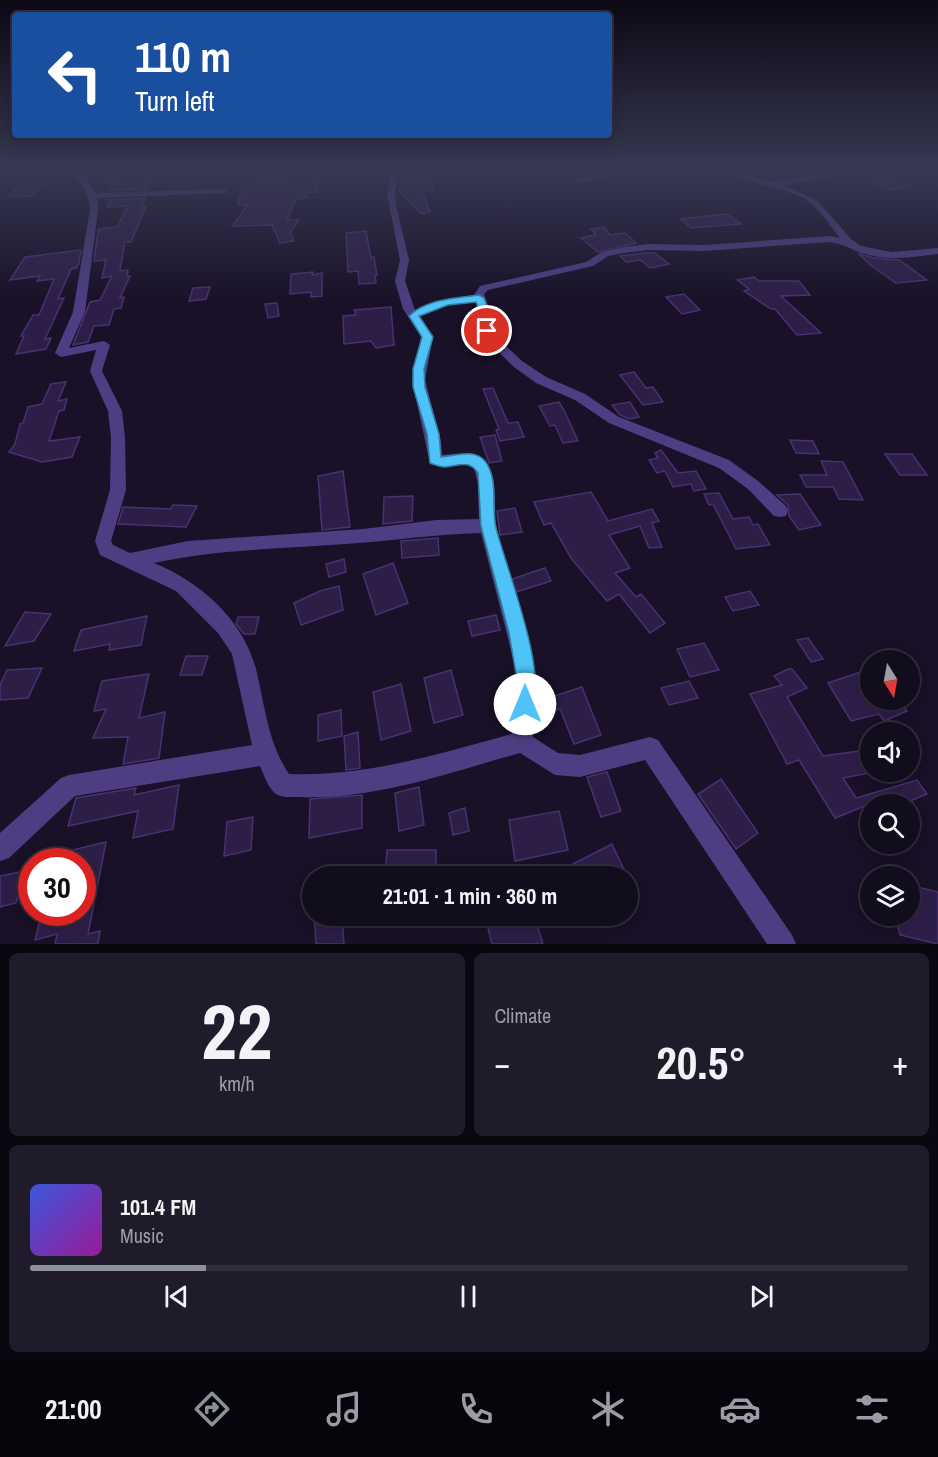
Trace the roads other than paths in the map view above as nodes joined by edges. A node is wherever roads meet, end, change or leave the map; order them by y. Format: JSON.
{"nodes":[{"id":1,"x":93,"y":215,"type":"edge"},
{"id":2,"x":396,"y":215,"type":"edge"},
{"id":3,"x":827,"y":215,"type":"edge"},
{"id":4,"x":849,"y":242,"type":"junction"},
{"id":5,"x":938,"y":251,"type":"edge"},
{"id":6,"x":479,"y":298,"type":"junction"},
{"id":7,"x":414,"y":316,"type":"junction"},
{"id":8,"x":780,"y":511,"type":"dead end"},
{"id":9,"x":488,"y":526,"type":"junction"},
{"id":10,"x":128,"y":561,"type":"junction"},
{"id":11,"x":522,"y":741,"type":"junction"},
{"id":12,"x":267,"y":754,"type":"junction"},
{"id":13,"x":0,"y":849,"type":"edge"},
{"id":14,"x":783,"y":944,"type":"edge"}],
"edges":[{"from":1,"to":10,"type":"street"},
{"from":2,"to":7,"type":"street"},
{"from":3,"to":4,"type":"street"},
{"from":4,"to":5,"type":"street"},
{"from":4,"to":6,"type":"street"},
{"from":6,"to":7,"type":"street"},
{"from":6,"to":8,"type":"street"},
{"from":7,"to":9,"type":"street"},
{"from":9,"to":10,"type":"street"},
{"from":9,"to":11,"type":"street"},
{"from":10,"to":12,"type":"street"},
{"from":11,"to":12,"type":"street"},
{"from":11,"to":14,"type":"street"},
{"from":12,"to":13,"type":"street"}]}
